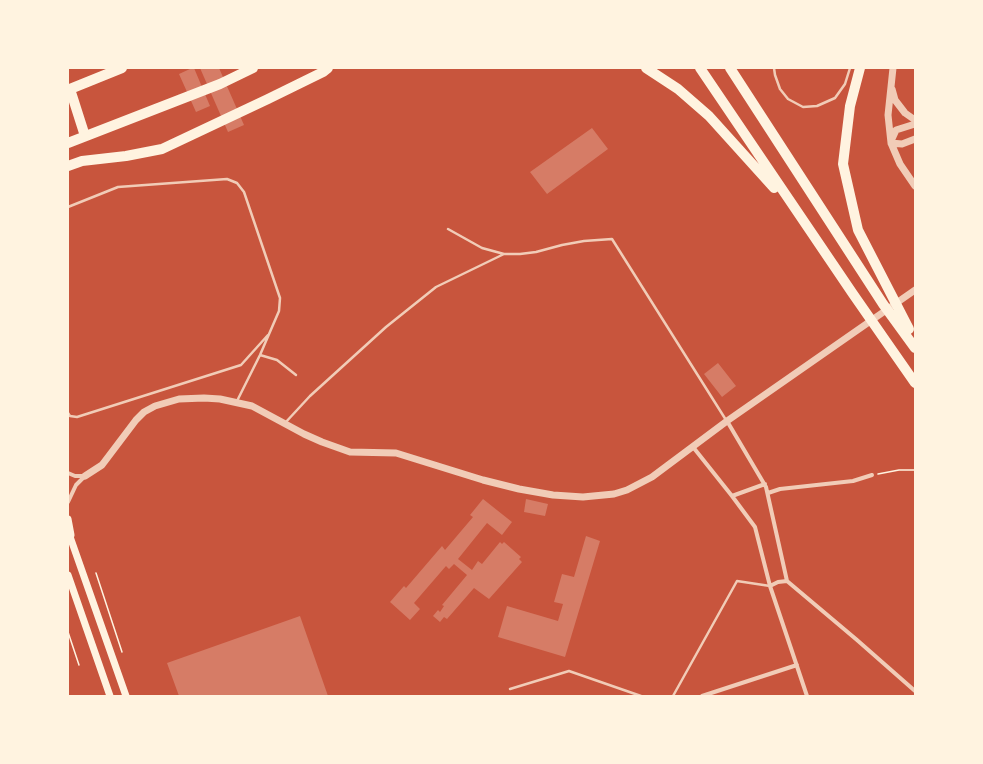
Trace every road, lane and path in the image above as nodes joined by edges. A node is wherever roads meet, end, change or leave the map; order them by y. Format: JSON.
{"nodes":[{"id":1,"x":122,"y":68,"type":"edge"},
{"id":2,"x":253,"y":68,"type":"edge"},
{"id":3,"x":328,"y":68,"type":"edge"},
{"id":4,"x":646,"y":68,"type":"edge"},
{"id":5,"x":700,"y":68,"type":"edge"},
{"id":6,"x":730,"y":68,"type":"edge"},
{"id":7,"x":774,"y":68,"type":"edge"},
{"id":8,"x":850,"y":68,"type":"edge"},
{"id":9,"x":860,"y":68,"type":"edge"},
{"id":10,"x":893,"y":68,"type":"edge"},
{"id":11,"x":891,"y":84,"type":"junction"},
{"id":12,"x":915,"y":120,"type":"edge"},
{"id":13,"x":915,"y":124,"type":"edge"},
{"id":14,"x":85,"y":136,"type":"junction"},
{"id":15,"x":915,"y":139,"type":"edge"},
{"id":16,"x":68,"y":143,"type":"edge"},
{"id":17,"x":890,"y":144,"type":"junction"},
{"id":18,"x":68,"y":166,"type":"edge"},
{"id":19,"x":915,"y":186,"type":"edge"},
{"id":20,"x":68,"y":207,"type":"edge"},
{"id":21,"x":797,"y":212,"type":"junction"},
{"id":22,"x":448,"y":229,"type":"dead end"},
{"id":23,"x":504,"y":254,"type":"junction"},
{"id":24,"x":915,"y":290,"type":"edge"},
{"id":25,"x":903,"y":325,"type":"junction"},
{"id":26,"x":270,"y":333,"type":"junction"},
{"id":27,"x":915,"y":342,"type":"edge"},
{"id":28,"x":915,"y":348,"type":"edge"},
{"id":29,"x":260,"y":355,"type":"junction"},
{"id":30,"x":296,"y":375,"type":"dead end"},
{"id":31,"x":915,"y":383,"type":"edge"},
{"id":32,"x":236,"y":402,"type":"junction"},
{"id":33,"x":68,"y":413,"type":"edge"},
{"id":34,"x":727,"y":421,"type":"junction"},
{"id":35,"x":284,"y":424,"type":"junction"},
{"id":36,"x":693,"y":447,"type":"junction"},
{"id":37,"x":915,"y":470,"type":"edge"},
{"id":38,"x":68,"y":473,"type":"edge"},
{"id":39,"x":872,"y":475,"type":"joint"},
{"id":40,"x":85,"y":476,"type":"junction"},
{"id":41,"x":765,"y":484,"type":"junction"},
{"id":42,"x":768,"y":493,"type":"junction"},
{"id":43,"x":732,"y":496,"type":"junction"},
{"id":44,"x":68,"y":502,"type":"edge"},
{"id":45,"x":68,"y":519,"type":"edge"},
{"id":46,"x":68,"y":531,"type":"edge"},
{"id":47,"x":72,"y":541,"type":"junction"},
{"id":48,"x":96,"y":574,"type":"dead end"},
{"id":49,"x":68,"y":575,"type":"edge"},
{"id":50,"x":787,"y":581,"type":"junction"},
{"id":51,"x":770,"y":586,"type":"junction"},
{"id":52,"x":68,"y":632,"type":"edge"},
{"id":53,"x":122,"y":652,"type":"dead end"},
{"id":54,"x":78,"y":665,"type":"dead end"},
{"id":55,"x":797,"y":665,"type":"junction"},
{"id":56,"x":510,"y":689,"type":"dead end"},
{"id":57,"x":915,"y":691,"type":"edge"},
{"id":58,"x":110,"y":696,"type":"edge"},
{"id":59,"x":126,"y":696,"type":"edge"},
{"id":60,"x":641,"y":696,"type":"edge"},
{"id":61,"x":673,"y":696,"type":"edge"},
{"id":62,"x":702,"y":696,"type":"edge"},
{"id":63,"x":807,"y":696,"type":"edge"}],
"edges":[{"from":1,"to":14,"type":"highway"},
{"from":2,"to":14,"type":"highway"},
{"from":3,"to":18,"type":"highway"},
{"from":4,"to":21,"type":"highway"},
{"from":5,"to":21,"type":"highway"},
{"from":6,"to":25,"type":"highway"},
{"from":7,"to":8,"type":"lane"},
{"from":9,"to":25,"type":"highway"},
{"from":10,"to":11,"type":"street"},
{"from":11,"to":12,"type":"street"},
{"from":11,"to":17,"type":"street"},
{"from":13,"to":17,"type":"street"},
{"from":14,"to":16,"type":"highway"},
{"from":15,"to":17,"type":"street"},
{"from":17,"to":19,"type":"street"},
{"from":20,"to":26,"type":"lane"},
{"from":21,"to":31,"type":"highway"},
{"from":22,"to":23,"type":"lane"},
{"from":23,"to":34,"type":"lane"},
{"from":23,"to":35,"type":"lane"},
{"from":24,"to":34,"type":"street"},
{"from":25,"to":27,"type":"highway"},
{"from":25,"to":28,"type":"highway"},
{"from":26,"to":29,"type":"lane"},
{"from":26,"to":33,"type":"lane"},
{"from":29,"to":30,"type":"lane"},
{"from":29,"to":32,"type":"lane"},
{"from":32,"to":35,"type":"street"},
{"from":32,"to":40,"type":"street"},
{"from":34,"to":36,"type":"street"},
{"from":34,"to":41,"type":"street"},
{"from":35,"to":36,"type":"street"},
{"from":36,"to":43,"type":"street"},
{"from":37,"to":39,"type":"path"},
{"from":38,"to":40,"type":"street"},
{"from":39,"to":42,"type":"street"},
{"from":40,"to":44,"type":"street"},
{"from":41,"to":42,"type":"street"},
{"from":41,"to":43,"type":"street"},
{"from":42,"to":50,"type":"street"},
{"from":43,"to":51,"type":"street"},
{"from":45,"to":47,"type":"main road"},
{"from":46,"to":47,"type":"main road"},
{"from":47,"to":59,"type":"main road"},
{"from":48,"to":53,"type":"path"},
{"from":49,"to":58,"type":"main road"},
{"from":50,"to":51,"type":"street"},
{"from":50,"to":57,"type":"street"},
{"from":51,"to":55,"type":"street"},
{"from":51,"to":61,"type":"lane"},
{"from":52,"to":54,"type":"path"},
{"from":55,"to":62,"type":"street"},
{"from":55,"to":63,"type":"street"},
{"from":56,"to":60,"type":"lane"}]}
